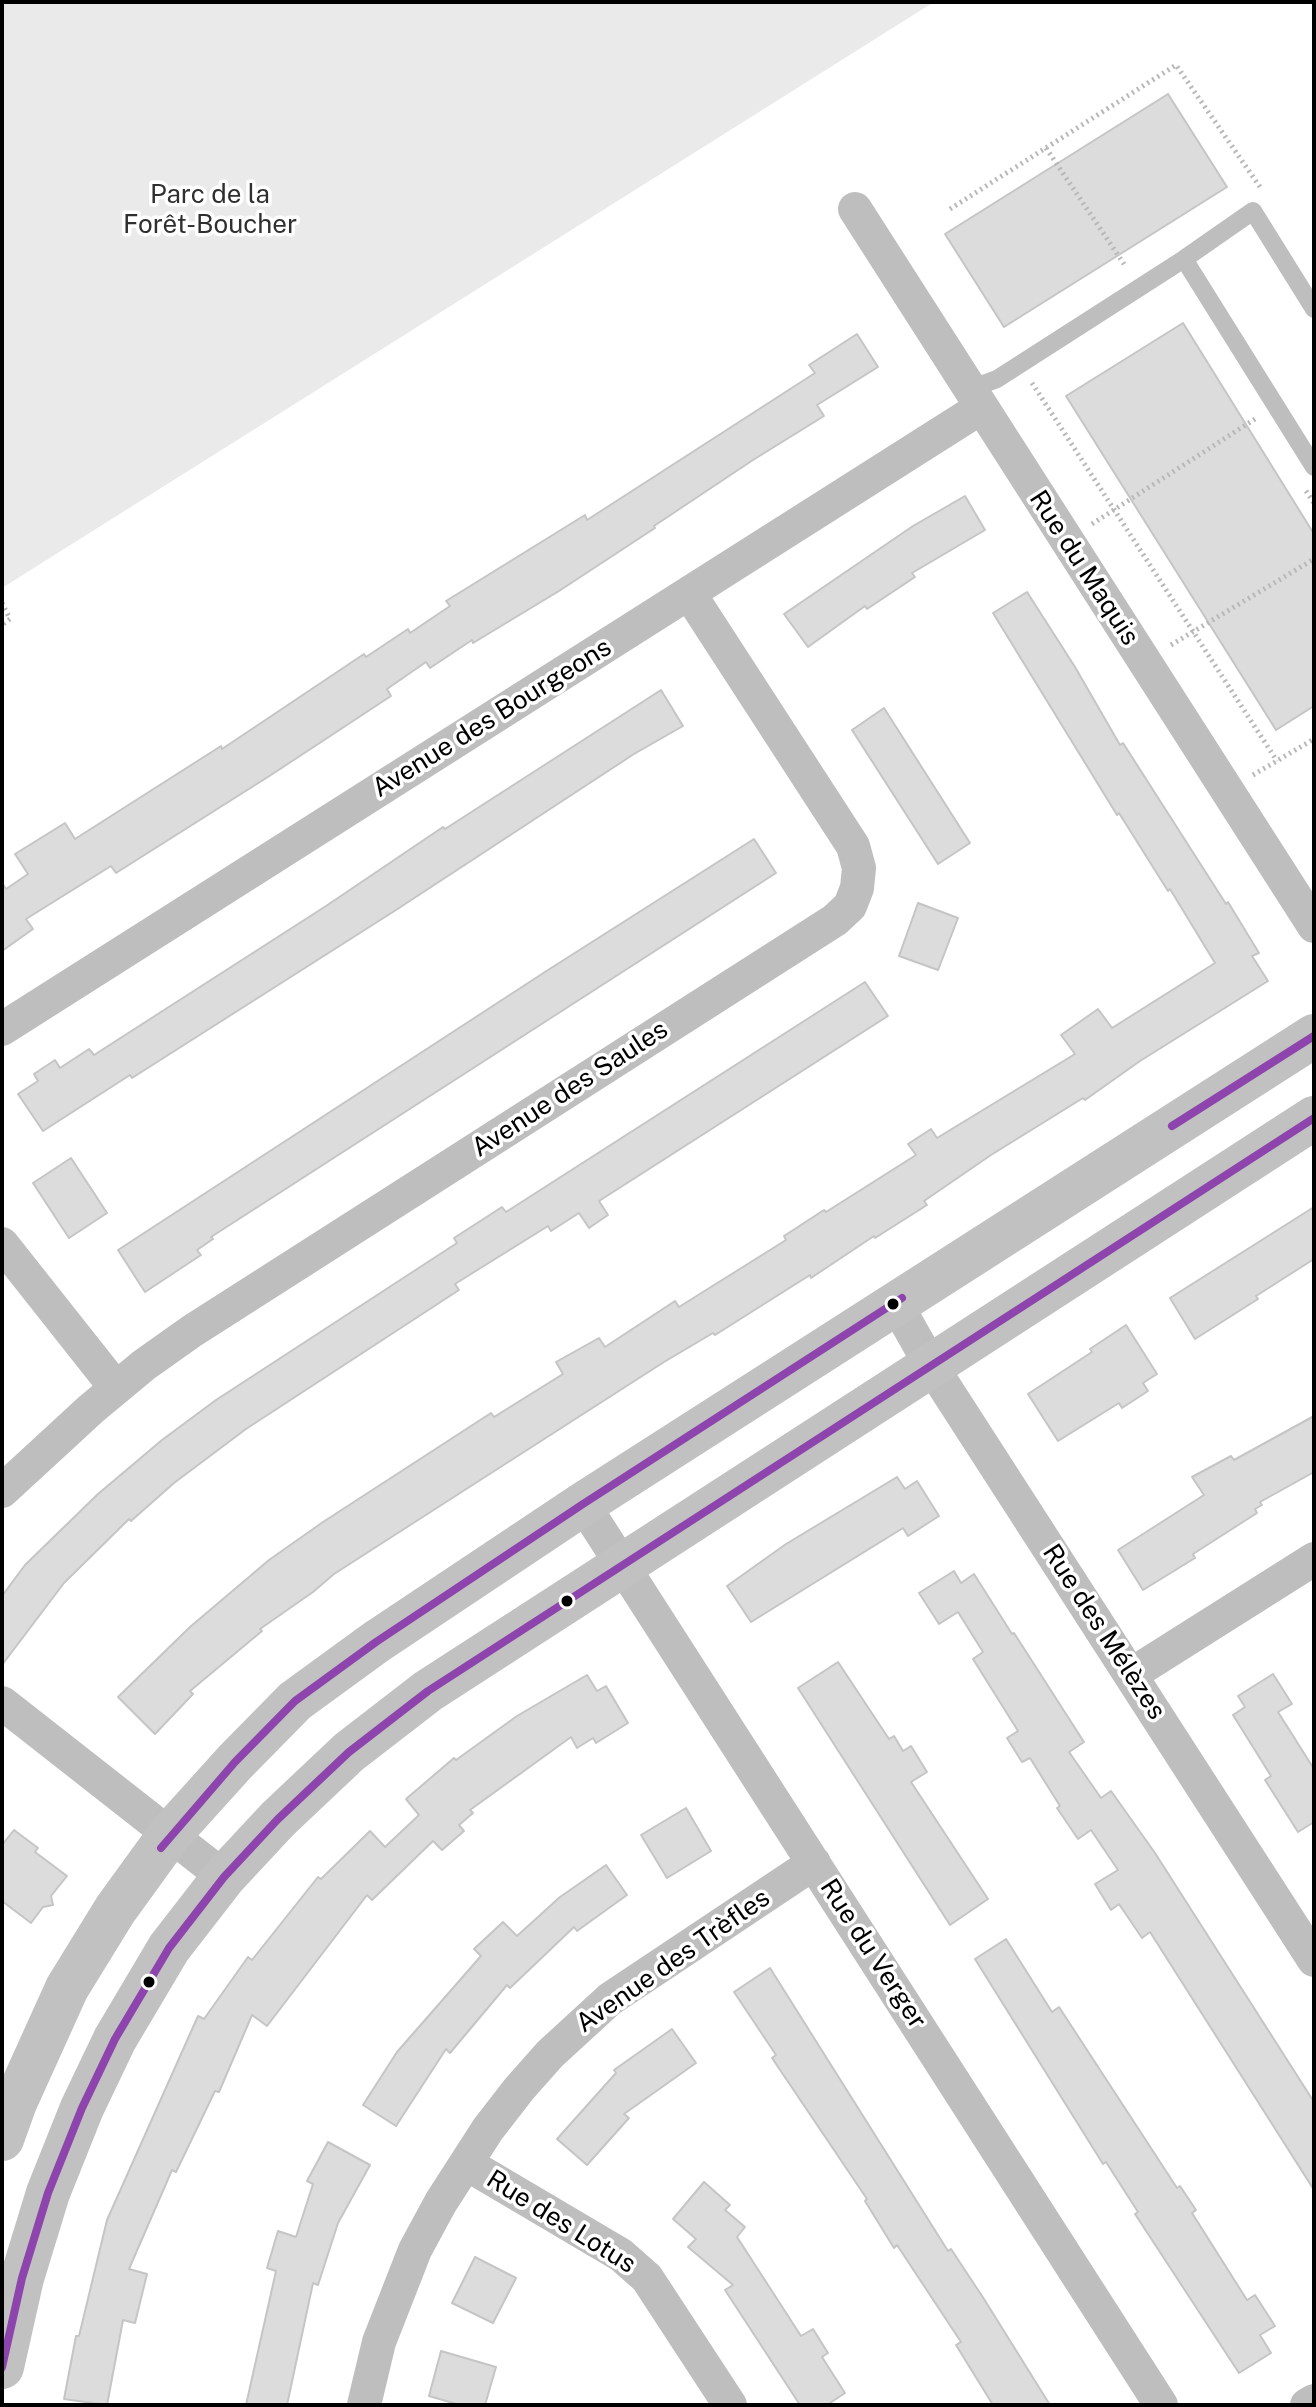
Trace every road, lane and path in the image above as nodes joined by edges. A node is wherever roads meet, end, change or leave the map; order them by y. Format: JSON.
{"nodes":[{"id":1,"x":1046,"y":148,"type":"junction"},
{"id":2,"x":1260,"y":187,"type":"dead end"},
{"id":3,"x":855,"y":209,"type":"dead end"},
{"id":4,"x":950,"y":209,"type":"dead end"},
{"id":5,"x":1184,"y":259,"type":"junction"},
{"id":6,"x":1141,"y":287,"type":"junction"},
{"id":7,"x":1314,"y":309,"type":"edge"},
{"id":8,"x":1020,"y":390,"type":"dead end"},
{"id":9,"x":976,"y":398,"type":"junction"},
{"id":10,"x":1275,"y":405,"type":"junction"},
{"id":11,"x":1314,"y":467,"type":"edge"},
{"id":12,"x":1298,"y":478,"type":"dead end"},
{"id":13,"x":1314,"y":503,"type":"edge"},
{"id":14,"x":1115,"y":509,"type":"junction"},
{"id":15,"x":1091,"y":525,"type":"dead end"},
{"id":16,"x":1314,"y":559,"type":"edge"},
{"id":17,"x":689,"y":593,"type":"junction"},
{"id":18,"x":2,"y":603,"type":"edge"},
{"id":19,"x":2,"y":625,"type":"edge"},
{"id":20,"x":1194,"y":631,"type":"junction"},
{"id":21,"x":1170,"y":647,"type":"dead end"},
{"id":22,"x":1314,"y":739,"type":"edge"},
{"id":23,"x":1277,"y":761,"type":"junction"},
{"id":24,"x":1251,"y":776,"type":"dead end"},
{"id":25,"x":1314,"y":926,"type":"edge"},
{"id":26,"x":2,"y":1029,"type":"edge"},
{"id":27,"x":1314,"y":1036,"type":"edge"},
{"id":28,"x":1314,"y":1118,"type":"edge"},
{"id":29,"x":2,"y":1244,"type":"edge"},
{"id":30,"x":895,"y":1302,"type":"junction"},
{"id":31,"x":930,"y":1364,"type":"junction"},
{"id":32,"x":116,"y":1388,"type":"junction"},
{"id":33,"x":2,"y":1491,"type":"edge"},
{"id":34,"x":583,"y":1504,"type":"junction"},
{"id":35,"x":1314,"y":1559,"type":"edge"},
{"id":36,"x":624,"y":1566,"type":"junction"},
{"id":37,"x":1132,"y":1674,"type":"junction"},
{"id":38,"x":2,"y":1703,"type":"edge"},
{"id":39,"x":170,"y":1834,"type":"junction"},
{"id":40,"x":814,"y":1863,"type":"junction"},
{"id":41,"x":224,"y":1877,"type":"junction"},
{"id":42,"x":1314,"y":1960,"type":"edge"},
{"id":43,"x":2,"y":2139,"type":"edge"},
{"id":44,"x":467,"y":2164,"type":"junction"},
{"id":45,"x":2,"y":2367,"type":"edge"},
{"id":46,"x":1314,"y":2401,"type":"edge"},
{"id":47,"x":364,"y":2405,"type":"edge"},
{"id":48,"x":730,"y":2405,"type":"edge"},
{"id":49,"x":1161,"y":2405,"type":"edge"},
{"id":50,"x":1307,"y":2405,"type":"edge"}],
"edges":[{"from":1,"to":2,"type":"path"},
{"from":1,"to":4,"type":"path"},
{"from":1,"to":6,"type":"path"},
{"from":3,"to":9,"type":"street","name":"Rue du Maquis"},
{"from":5,"to":6,"type":"lane"},
{"from":5,"to":7,"type":"lane"},
{"from":5,"to":10,"type":"lane"},
{"from":6,"to":9,"type":"lane"},
{"from":8,"to":14,"type":"path"},
{"from":9,"to":17,"type":"street","name":"Avenue des Bourgeons"},
{"from":9,"to":25,"type":"street","name":"Rue du Maquis"},
{"from":10,"to":11,"type":"lane"},
{"from":10,"to":14,"type":"path"},
{"from":12,"to":13,"type":"path"},
{"from":14,"to":15,"type":"path"},
{"from":14,"to":20,"type":"path"},
{"from":16,"to":20,"type":"path"},
{"from":17,"to":26,"type":"street","name":"Avenue des Bourgeons"},
{"from":17,"to":32,"type":"street","name":"Avenue des Saules"},
{"from":18,"to":19,"type":"path"},
{"from":20,"to":21,"type":"path"},
{"from":20,"to":23,"type":"path"},
{"from":22,"to":23,"type":"path"},
{"from":23,"to":24,"type":"path"},
{"from":27,"to":30,"type":"street"},
{"from":28,"to":31,"type":"street"},
{"from":29,"to":32,"type":"street"},
{"from":30,"to":31,"type":"street","name":"Rue des Mélèzes"},
{"from":30,"to":34,"type":"street"},
{"from":31,"to":36,"type":"street"},
{"from":31,"to":37,"type":"street","name":"Rue des Mélèzes"},
{"from":32,"to":33,"type":"street","name":"Avenue des Saules"},
{"from":34,"to":36,"type":"street","name":"Rue du Verger"},
{"from":34,"to":39,"type":"street"},
{"from":35,"to":37,"type":"street"},
{"from":36,"to":40,"type":"street","name":"Rue du Verger"},
{"from":36,"to":41,"type":"street"},
{"from":37,"to":42,"type":"street","name":"Rue des Mélèzes"},
{"from":38,"to":39,"type":"street"},
{"from":39,"to":41,"type":"street"},
{"from":39,"to":43,"type":"street"},
{"from":40,"to":44,"type":"street","name":"Avenue des Trèfles"},
{"from":40,"to":49,"type":"street","name":"Rue du Verger"},
{"from":41,"to":45,"type":"street"},
{"from":44,"to":47,"type":"street","name":"Avenue des Trèfles"},
{"from":44,"to":48,"type":"street","name":"Rue des Lotus"},
{"from":46,"to":50,"type":"street"}]}
